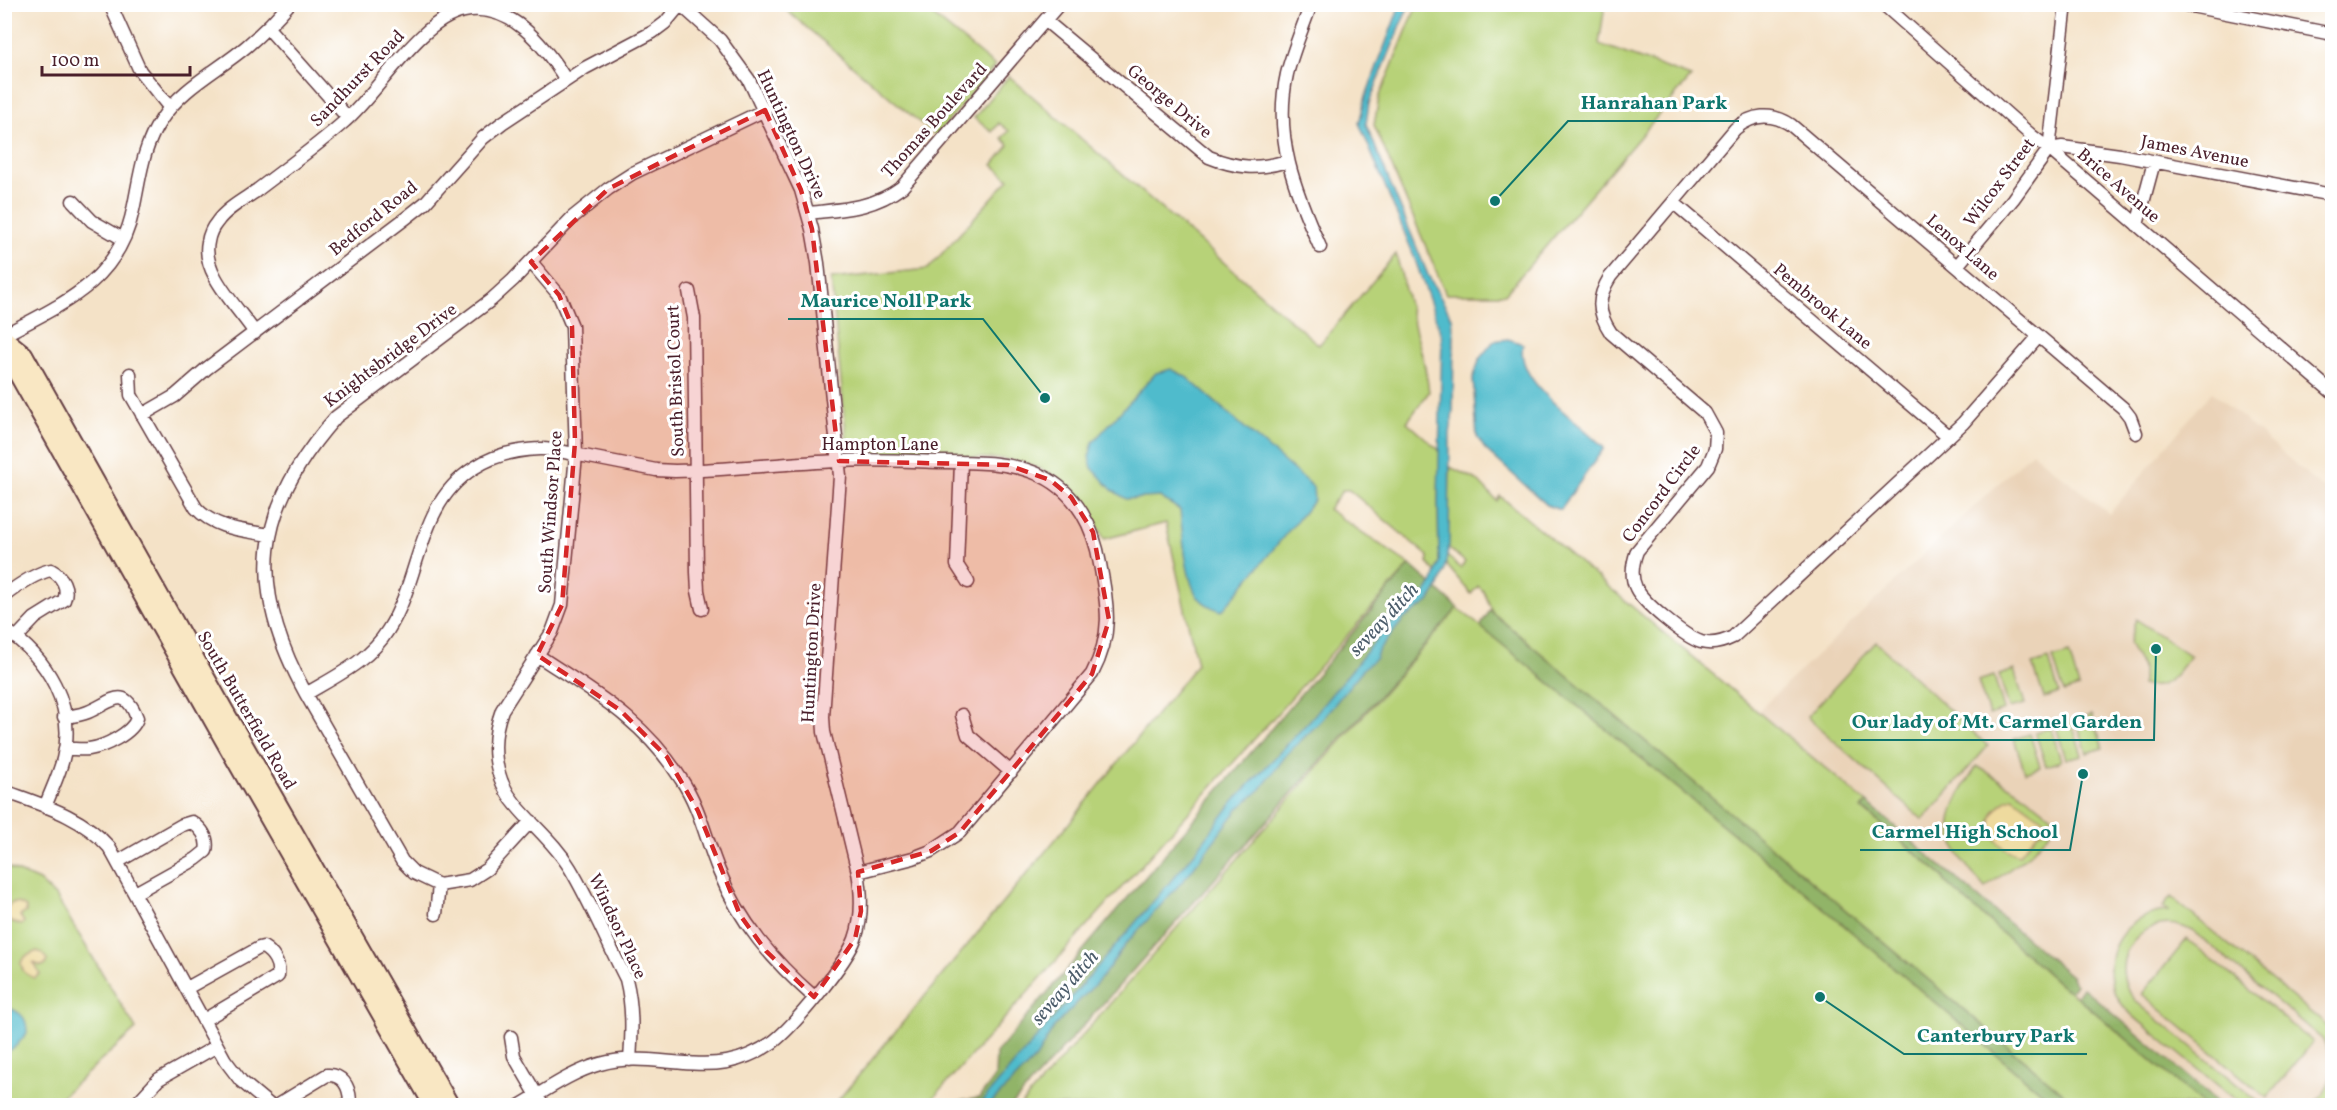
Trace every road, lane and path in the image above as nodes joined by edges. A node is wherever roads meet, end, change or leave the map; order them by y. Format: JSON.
{"nodes":[{"id":1,"x":110,"y":4,"type":"edge"},
{"id":2,"x":289,"y":4,"type":"edge"},
{"id":3,"x":1059,"y":4,"type":"edge"},
{"id":4,"x":1311,"y":4,"type":"edge"},
{"id":5,"x":1883,"y":4,"type":"edge"},
{"id":6,"x":2066,"y":4,"type":"edge"},
{"id":7,"x":2181,"y":4,"type":"edge"},
{"id":8,"x":680,"y":5,"type":"edge"},
{"id":9,"x":1046,"y":21,"type":"junction"},
{"id":10,"x":267,"y":28,"type":"junction"},
{"id":11,"x":2332,"y":34,"type":"edge"},
{"id":12,"x":566,"y":80,"type":"junction"},
{"id":13,"x":170,"y":108,"type":"junction"},
{"id":14,"x":765,"y":110,"type":"junction"},
{"id":15,"x":348,"y":118,"type":"junction"},
{"id":16,"x":1748,"y":120,"type":"joint"},
{"id":17,"x":2049,"y":148,"type":"junction"},
{"id":18,"x":1287,"y":161,"type":"junction"},
{"id":19,"x":2154,"y":162,"type":"junction"},
{"id":20,"x":2332,"y":195,"type":"edge"},
{"id":21,"x":73,"y":201,"type":"dead end"},
{"id":22,"x":1674,"y":203,"type":"junction"},
{"id":23,"x":808,"y":213,"type":"junction"},
{"id":24,"x":2137,"y":225,"type":"junction"},
{"id":25,"x":123,"y":239,"type":"junction"},
{"id":26,"x":1320,"y":247,"type":"dead end"},
{"id":27,"x":531,"y":262,"type":"junction"},
{"id":28,"x":1957,"y":266,"type":"junction"},
{"id":29,"x":689,"y":291,"type":"dead end"},
{"id":30,"x":255,"y":333,"type":"junction"},
{"id":31,"x":4,"y":336,"type":"edge"},
{"id":32,"x":2039,"y":336,"type":"junction"},
{"id":33,"x":4,"y":342,"type":"edge"},
{"id":34,"x":130,"y":374,"type":"dead end"},
{"id":35,"x":2332,"y":392,"type":"edge"},
{"id":36,"x":142,"y":416,"type":"junction"},
{"id":37,"x":2136,"y":433,"type":"dead end"},
{"id":38,"x":1948,"y":436,"type":"junction"},
{"id":39,"x":576,"y":454,"type":"junction"},
{"id":40,"x":839,"y":461,"type":"junction"},
{"id":41,"x":961,"y":462,"type":"junction"},
{"id":42,"x":696,"y":471,"type":"junction"},
{"id":43,"x":269,"y":535,"type":"junction"},
{"id":44,"x":968,"y":582,"type":"dead end"},
{"id":45,"x":4,"y":596,"type":"edge"},
{"id":46,"x":702,"y":609,"type":"dead end"},
{"id":47,"x":4,"y":629,"type":"edge"},
{"id":48,"x":17,"y":637,"type":"junction"},
{"id":49,"x":537,"y":655,"type":"junction"},
{"id":50,"x":306,"y":694,"type":"junction"},
{"id":51,"x":962,"y":715,"type":"dead end"},
{"id":52,"x":64,"y":717,"type":"junction"},
{"id":53,"x":65,"y":748,"type":"junction"},
{"id":54,"x":1011,"y":772,"type":"junction"},
{"id":55,"x":4,"y":791,"type":"edge"},
{"id":56,"x":45,"y":807,"type":"junction"},
{"id":57,"x":531,"y":821,"type":"junction"},
{"id":58,"x":118,"y":861,"type":"junction"},
{"id":59,"x":858,"y":872,"type":"junction"},
{"id":60,"x":439,"y":885,"type":"junction"},
{"id":61,"x":135,"y":893,"type":"junction"},
{"id":62,"x":436,"y":914,"type":"dead end"},
{"id":63,"x":187,"y":988,"type":"junction"},
{"id":64,"x":814,"y":997,"type":"junction"},
{"id":65,"x":204,"y":1020,"type":"junction"},
{"id":66,"x":511,"y":1037,"type":"dead end"},
{"id":67,"x":217,"y":1046,"type":"junction"},
{"id":68,"x":630,"y":1060,"type":"junction"},
{"id":69,"x":540,"y":1100,"type":"edge"},
{"id":70,"x":134,"y":1106,"type":"edge"},
{"id":71,"x":271,"y":1106,"type":"edge"},
{"id":72,"x":276,"y":1106,"type":"edge"},
{"id":73,"x":345,"y":1106,"type":"edge"},
{"id":74,"x":433,"y":1106,"type":"edge"},
{"id":75,"x":451,"y":1106,"type":"edge"},
{"id":76,"x":519,"y":1106,"type":"edge"}],
"edges":[{"from":1,"to":13,"type":"street"},
{"from":2,"to":10,"type":"street"},
{"from":3,"to":9,"type":"street","name":"Thomas Boulevard"},
{"from":4,"to":18,"type":"street"},
{"from":5,"to":17,"type":"street","name":"Brice Avenue"},
{"from":6,"to":17,"type":"street","name":"Wilcox Street"},
{"from":7,"to":11,"type":"street"},
{"from":8,"to":12,"type":"street","name":"Bedford Road"},
{"from":8,"to":14,"type":"street","name":"Huntington Drive"},
{"from":9,"to":18,"type":"street","name":"George Drive"},
{"from":9,"to":23,"type":"street","name":"Thomas Boulevard"},
{"from":10,"to":13,"type":"street"},
{"from":10,"to":15,"type":"street"},
{"from":12,"to":15,"type":"street","name":"Sandhurst Road"},
{"from":12,"to":30,"type":"street","name":"Bedford Road"},
{"from":13,"to":25,"type":"street"},
{"from":14,"to":23,"type":"street","name":"Huntington Drive"},
{"from":14,"to":27,"type":"street","name":"Knightsbridge Drive"},
{"from":15,"to":30,"type":"street","name":"Sandhurst Road"},
{"from":16,"to":22,"type":"street","name":"Concord Circle"},
{"from":16,"to":28,"type":"street","name":"Lenox Lane"},
{"from":17,"to":19,"type":"street","name":"James Avenue"},
{"from":17,"to":24,"type":"street","name":"Brice Avenue"},
{"from":17,"to":28,"type":"street","name":"Wilcox Street"},
{"from":18,"to":26,"type":"street"},
{"from":19,"to":20,"type":"street","name":"James Avenue"},
{"from":19,"to":24,"type":"street"},
{"from":21,"to":25,"type":"street"},
{"from":22,"to":38,"type":"street","name":"Pembrook Lane"},
{"from":22,"to":38,"type":"street","name":"Concord Circle"},
{"from":23,"to":40,"type":"street","name":"Huntington Drive"},
{"from":24,"to":35,"type":"street","name":"Brice Avenue"},
{"from":25,"to":31,"type":"street"},
{"from":27,"to":39,"type":"street","name":"South Windsor Place"},
{"from":27,"to":43,"type":"street","name":"Knightsbridge Drive"},
{"from":28,"to":32,"type":"street","name":"Lenox Lane"},
{"from":29,"to":42,"type":"street","name":"South Bristol Court"},
{"from":30,"to":36,"type":"street","name":"Bedford Road"},
{"from":31,"to":75,"type":"main road","name":"South Butterfield Road"},
{"from":32,"to":37,"type":"street","name":"Lenox Lane"},
{"from":32,"to":38,"type":"street","name":"Concord Circle"},
{"from":33,"to":74,"type":"main road","name":"South Butterfield Road"},
{"from":34,"to":36,"type":"street"},
{"from":36,"to":43,"type":"street"},
{"from":39,"to":42,"type":"street","name":"Hampton Lane"},
{"from":39,"to":49,"type":"street","name":"South Windsor Place"},
{"from":39,"to":50,"type":"street","name":"Hampton Lane"},
{"from":40,"to":41,"type":"street","name":"Hampton Lane"},
{"from":40,"to":42,"type":"street","name":"Hampton Lane"},
{"from":40,"to":59,"type":"street","name":"Huntington Drive"},
{"from":41,"to":44,"type":"street"},
{"from":41,"to":54,"type":"street","name":"Hampton Lane"},
{"from":42,"to":46,"type":"street","name":"South Bristol Court"},
{"from":43,"to":50,"type":"street","name":"Knightsbridge Drive"},
{"from":45,"to":48,"type":"street"},
{"from":47,"to":48,"type":"street"},
{"from":48,"to":52,"type":"street"},
{"from":49,"to":57,"type":"street","name":"South Windsor Place"},
{"from":49,"to":64,"type":"street"},
{"from":50,"to":60,"type":"street","name":"Knightsbridge Drive"},
{"from":51,"to":54,"type":"street"},
{"from":52,"to":53,"type":"street"},
{"from":52,"to":53,"type":"street"},
{"from":53,"to":56,"type":"street"},
{"from":54,"to":59,"type":"street","name":"Hampton Lane"},
{"from":55,"to":56,"type":"street"},
{"from":56,"to":58,"type":"street"},
{"from":57,"to":60,"type":"street"},
{"from":57,"to":68,"type":"street","name":"Windsor Place"},
{"from":58,"to":61,"type":"street"},
{"from":58,"to":61,"type":"street"},
{"from":59,"to":64,"type":"street","name":"Huntington Drive"},
{"from":60,"to":62,"type":"street"},
{"from":61,"to":63,"type":"street"},
{"from":63,"to":65,"type":"street"},
{"from":63,"to":65,"type":"street"},
{"from":64,"to":68,"type":"street","name":"Huntington Drive"},
{"from":65,"to":67,"type":"street"},
{"from":66,"to":69,"type":"street"},
{"from":67,"to":70,"type":"street"},
{"from":67,"to":71,"type":"street"},
{"from":68,"to":69,"type":"street","name":"Huntington Drive"},
{"from":69,"to":76,"type":"street","name":"Huntington Drive"},
{"from":72,"to":73,"type":"street"}]}
